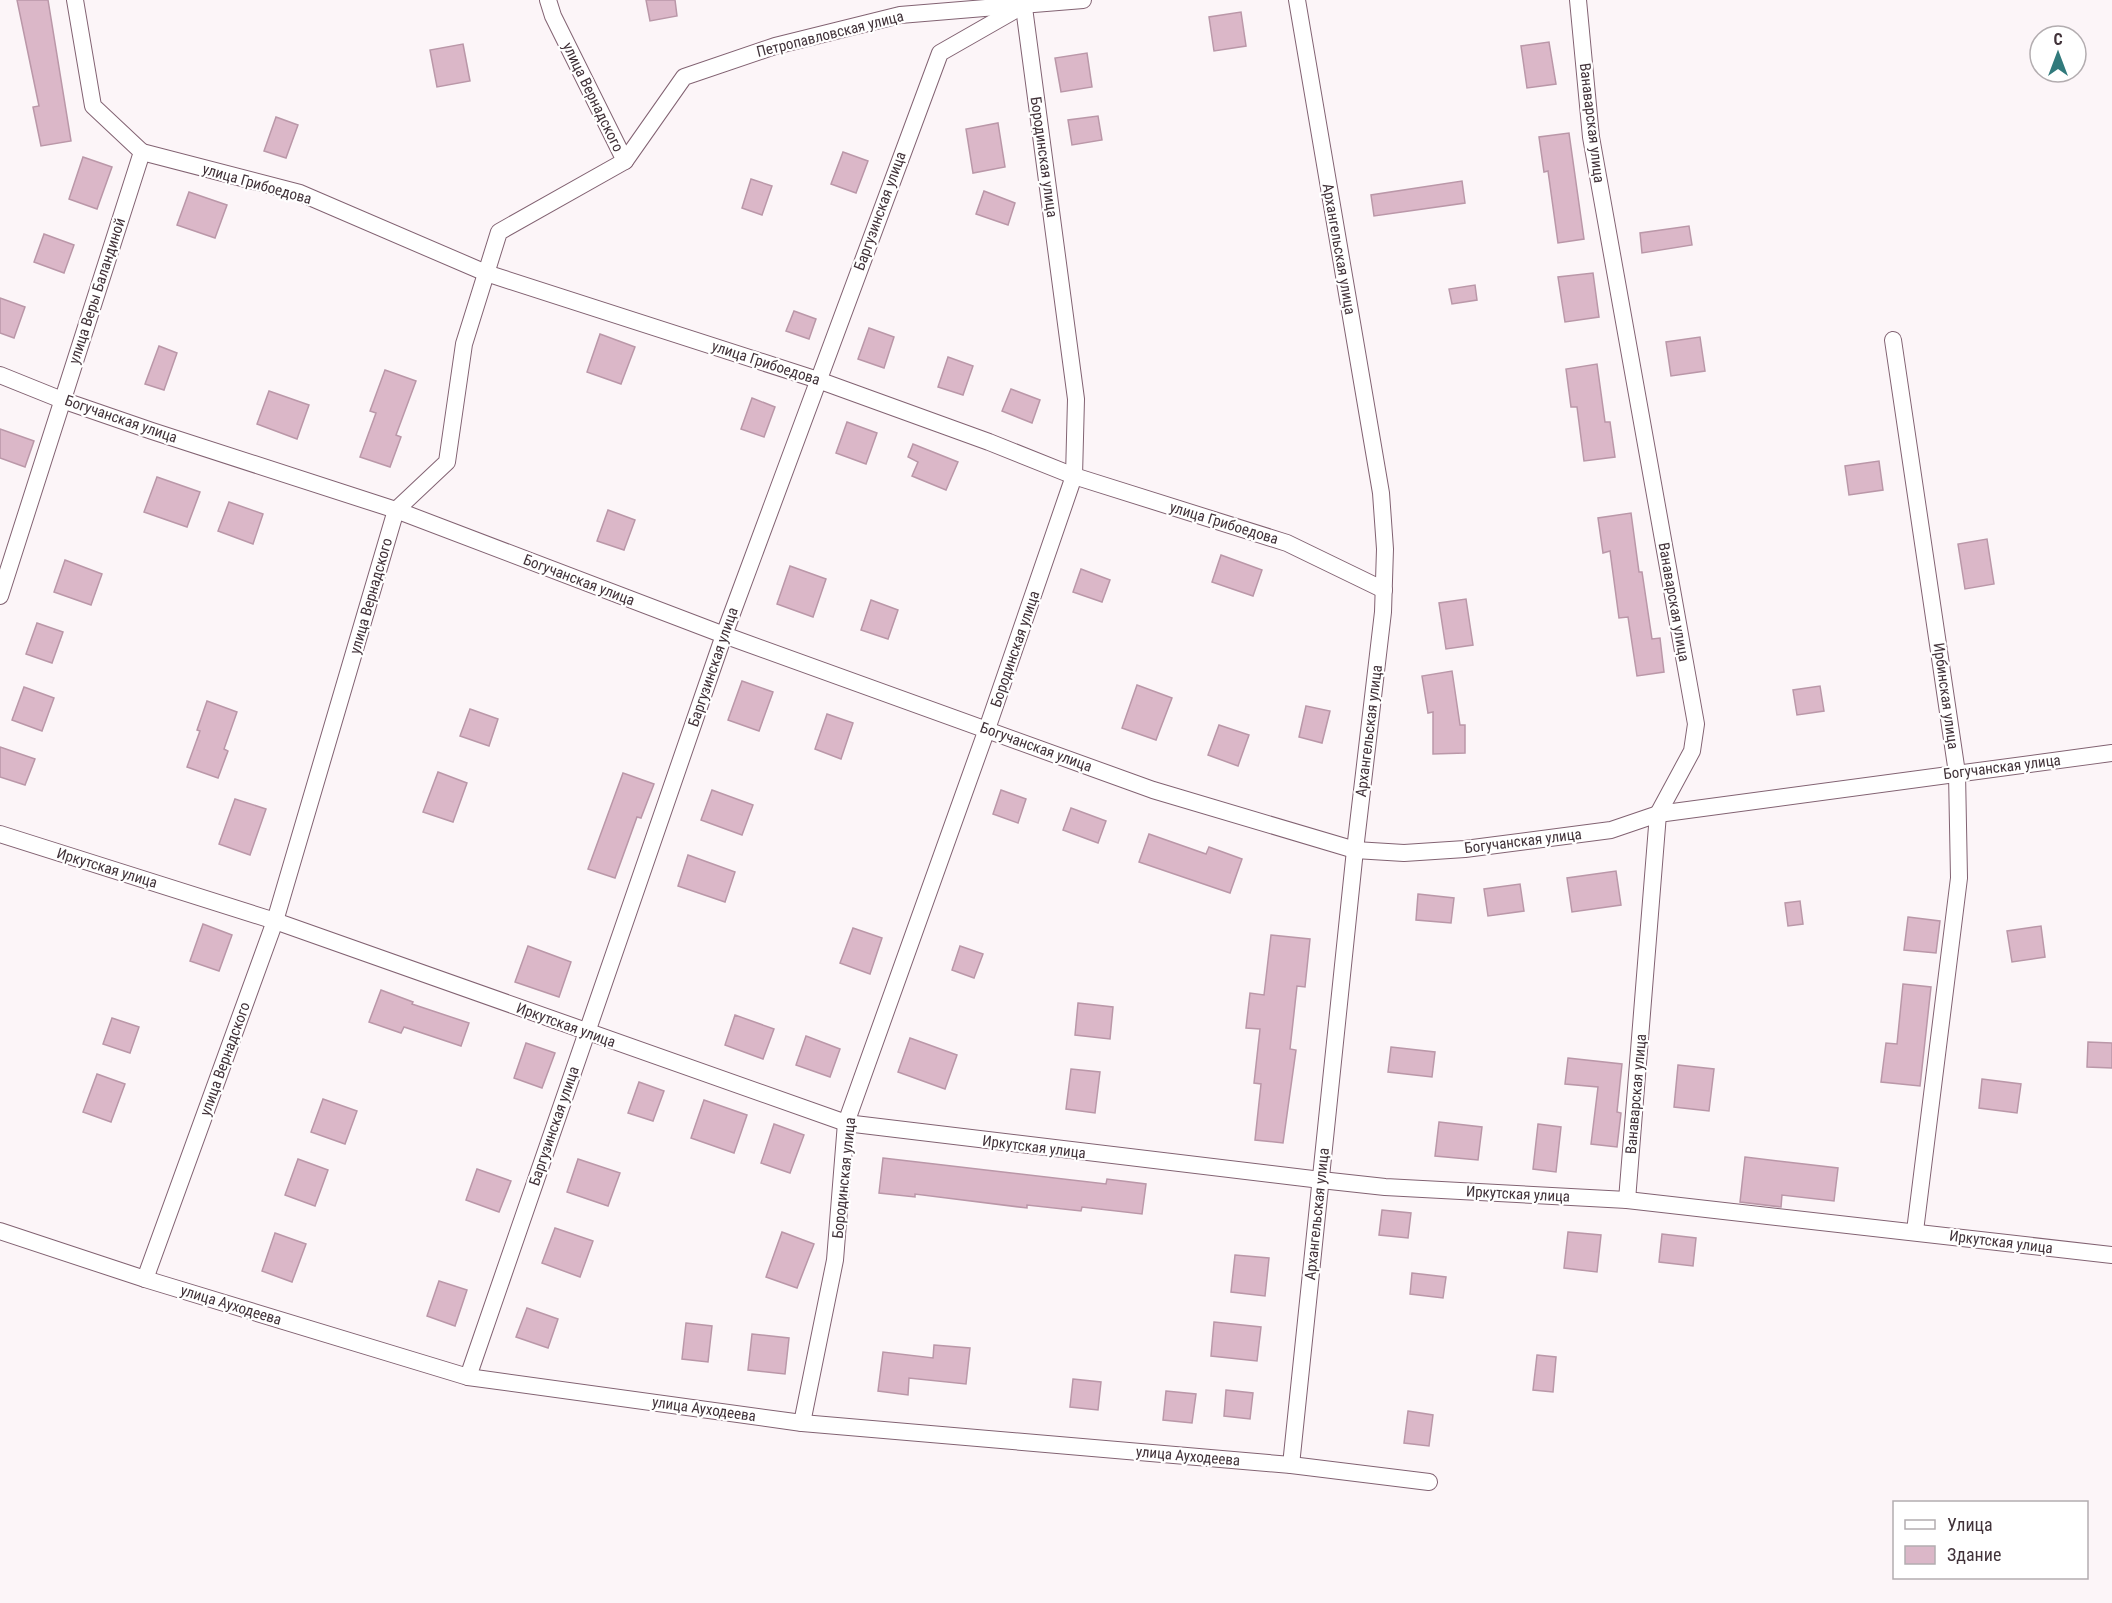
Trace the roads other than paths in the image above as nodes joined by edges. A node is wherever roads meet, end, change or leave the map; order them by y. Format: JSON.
{"nodes":[{"id":1,"x":75,"y":0,"type":"edge"},
{"id":2,"x":548,"y":0,"type":"edge"},
{"id":3,"x":1083,"y":0,"type":"edge"},
{"id":4,"x":1297,"y":0,"type":"edge"},
{"id":5,"x":1578,"y":0,"type":"edge"},
{"id":6,"x":1023,"y":3,"type":"edge"},
{"id":7,"x":142,"y":152,"type":"junction"},
{"id":8,"x":625,"y":161,"type":"junction"},
{"id":9,"x":486,"y":273,"type":"junction"},
{"id":10,"x":1893,"y":340,"type":"dead end"},
{"id":11,"x":0,"y":375,"type":"edge"},
{"id":12,"x":818,"y":380,"type":"junction"},
{"id":13,"x":62,"y":400,"type":"junction"},
{"id":14,"x":1074,"y":476,"type":"junction"},
{"id":15,"x":396,"y":510,"type":"junction"},
{"id":16,"x":1384,"y":590,"type":"junction"},
{"id":17,"x":0,"y":596,"type":"edge"},
{"id":18,"x":724,"y":635,"type":"junction"},
{"id":19,"x":987,"y":729,"type":"junction"},
{"id":20,"x":2112,"y":753,"type":"edge"},
{"id":21,"x":1958,"y":773,"type":"junction"},
{"id":22,"x":1658,"y":814,"type":"junction"},
{"id":23,"x":0,"y":834,"type":"edge"},
{"id":24,"x":1355,"y":850,"type":"junction"},
{"id":25,"x":275,"y":921,"type":"junction"},
{"id":26,"x":587,"y":1032,"type":"junction"},
{"id":27,"x":846,"y":1123,"type":"junction"},
{"id":28,"x":1321,"y":1180,"type":"junction"},
{"id":29,"x":1627,"y":1200,"type":"junction"},
{"id":30,"x":0,"y":1231,"type":"edge"},
{"id":31,"x":1915,"y":1231,"type":"junction"},
{"id":32,"x":2112,"y":1255,"type":"edge"},
{"id":33,"x":145,"y":1279,"type":"junction"},
{"id":34,"x":468,"y":1377,"type":"junction"},
{"id":35,"x":802,"y":1423,"type":"junction"},
{"id":36,"x":1291,"y":1465,"type":"junction"},
{"id":37,"x":1429,"y":1482,"type":"dead end"}],
"edges":[{"from":1,"to":7,"type":"street"},
{"from":2,"to":8,"type":"street","name":"улица Вернадского"},
{"from":3,"to":6,"type":"street","name":"Петропавловская улица"},
{"from":4,"to":16,"type":"street","name":"Архангельская улица"},
{"from":5,"to":22,"type":"street","name":"Ванаварская улица"},
{"from":6,"to":8,"type":"street","name":"Петропавловская улица"},
{"from":6,"to":12,"type":"street","name":"Баргузинская улица"},
{"from":6,"to":14,"type":"street","name":"Бородинская улица"},
{"from":7,"to":9,"type":"street","name":"улица Грибоедова"},
{"from":7,"to":13,"type":"street","name":"улица Веры Баландиной"},
{"from":8,"to":9,"type":"street","name":"улица Вернадского"},
{"from":9,"to":12,"type":"street","name":"улица Грибоедова"},
{"from":9,"to":15,"type":"street","name":"улица Вернадского"},
{"from":10,"to":21,"type":"street","name":"Ирбинская улица"},
{"from":11,"to":13,"type":"street","name":"Богучанская улица"},
{"from":12,"to":14,"type":"street","name":"улица Грибоедова"},
{"from":12,"to":18,"type":"street","name":"Баргузинская улица"},
{"from":13,"to":15,"type":"street","name":"Богучанская улица"},
{"from":13,"to":17,"type":"street","name":"улица Веры Баландиной"},
{"from":14,"to":16,"type":"street","name":"улица Грибоедова"},
{"from":14,"to":19,"type":"street","name":"Бородинская улица"},
{"from":15,"to":18,"type":"street","name":"Богучанская улица"},
{"from":15,"to":25,"type":"street","name":"улица Вернадского"},
{"from":16,"to":24,"type":"street","name":"Архангельская улица"},
{"from":18,"to":19,"type":"street","name":"Богучанская улица"},
{"from":18,"to":26,"type":"street","name":"Баргузинская улица"},
{"from":19,"to":24,"type":"street","name":"Богучанская улица"},
{"from":19,"to":27,"type":"street","name":"Бородинская улица"},
{"from":20,"to":21,"type":"street","name":"Богучанская улица"},
{"from":21,"to":22,"type":"street","name":"Богучанская улица"},
{"from":21,"to":31,"type":"street","name":"Ирбинская улица"},
{"from":22,"to":24,"type":"street","name":"Богучанская улица"},
{"from":22,"to":29,"type":"street","name":"Ванаварская улица"},
{"from":23,"to":25,"type":"street","name":"Иркутская улица"},
{"from":24,"to":28,"type":"street","name":"Архангельская улица"},
{"from":25,"to":26,"type":"street","name":"Иркутская улица"},
{"from":25,"to":33,"type":"street","name":"улица Вернадского"},
{"from":26,"to":27,"type":"street","name":"Иркутская улица"},
{"from":26,"to":34,"type":"street","name":"Баргузинская улица"},
{"from":27,"to":28,"type":"street","name":"Иркутская улица"},
{"from":27,"to":35,"type":"street","name":"Бородинская улица"},
{"from":28,"to":29,"type":"street","name":"Иркутская улица"},
{"from":28,"to":36,"type":"street","name":"Архангельская улица"},
{"from":29,"to":31,"type":"street","name":"Иркутская улица"},
{"from":30,"to":33,"type":"street","name":"улица Ауходеева"},
{"from":31,"to":32,"type":"street","name":"Иркутская улица"},
{"from":33,"to":34,"type":"street","name":"улица Ауходеева"},
{"from":34,"to":35,"type":"street","name":"улица Ауходеева"},
{"from":35,"to":36,"type":"street","name":"улица Ауходеева"},
{"from":36,"to":37,"type":"street","name":"улица Ауходеева"}]}
